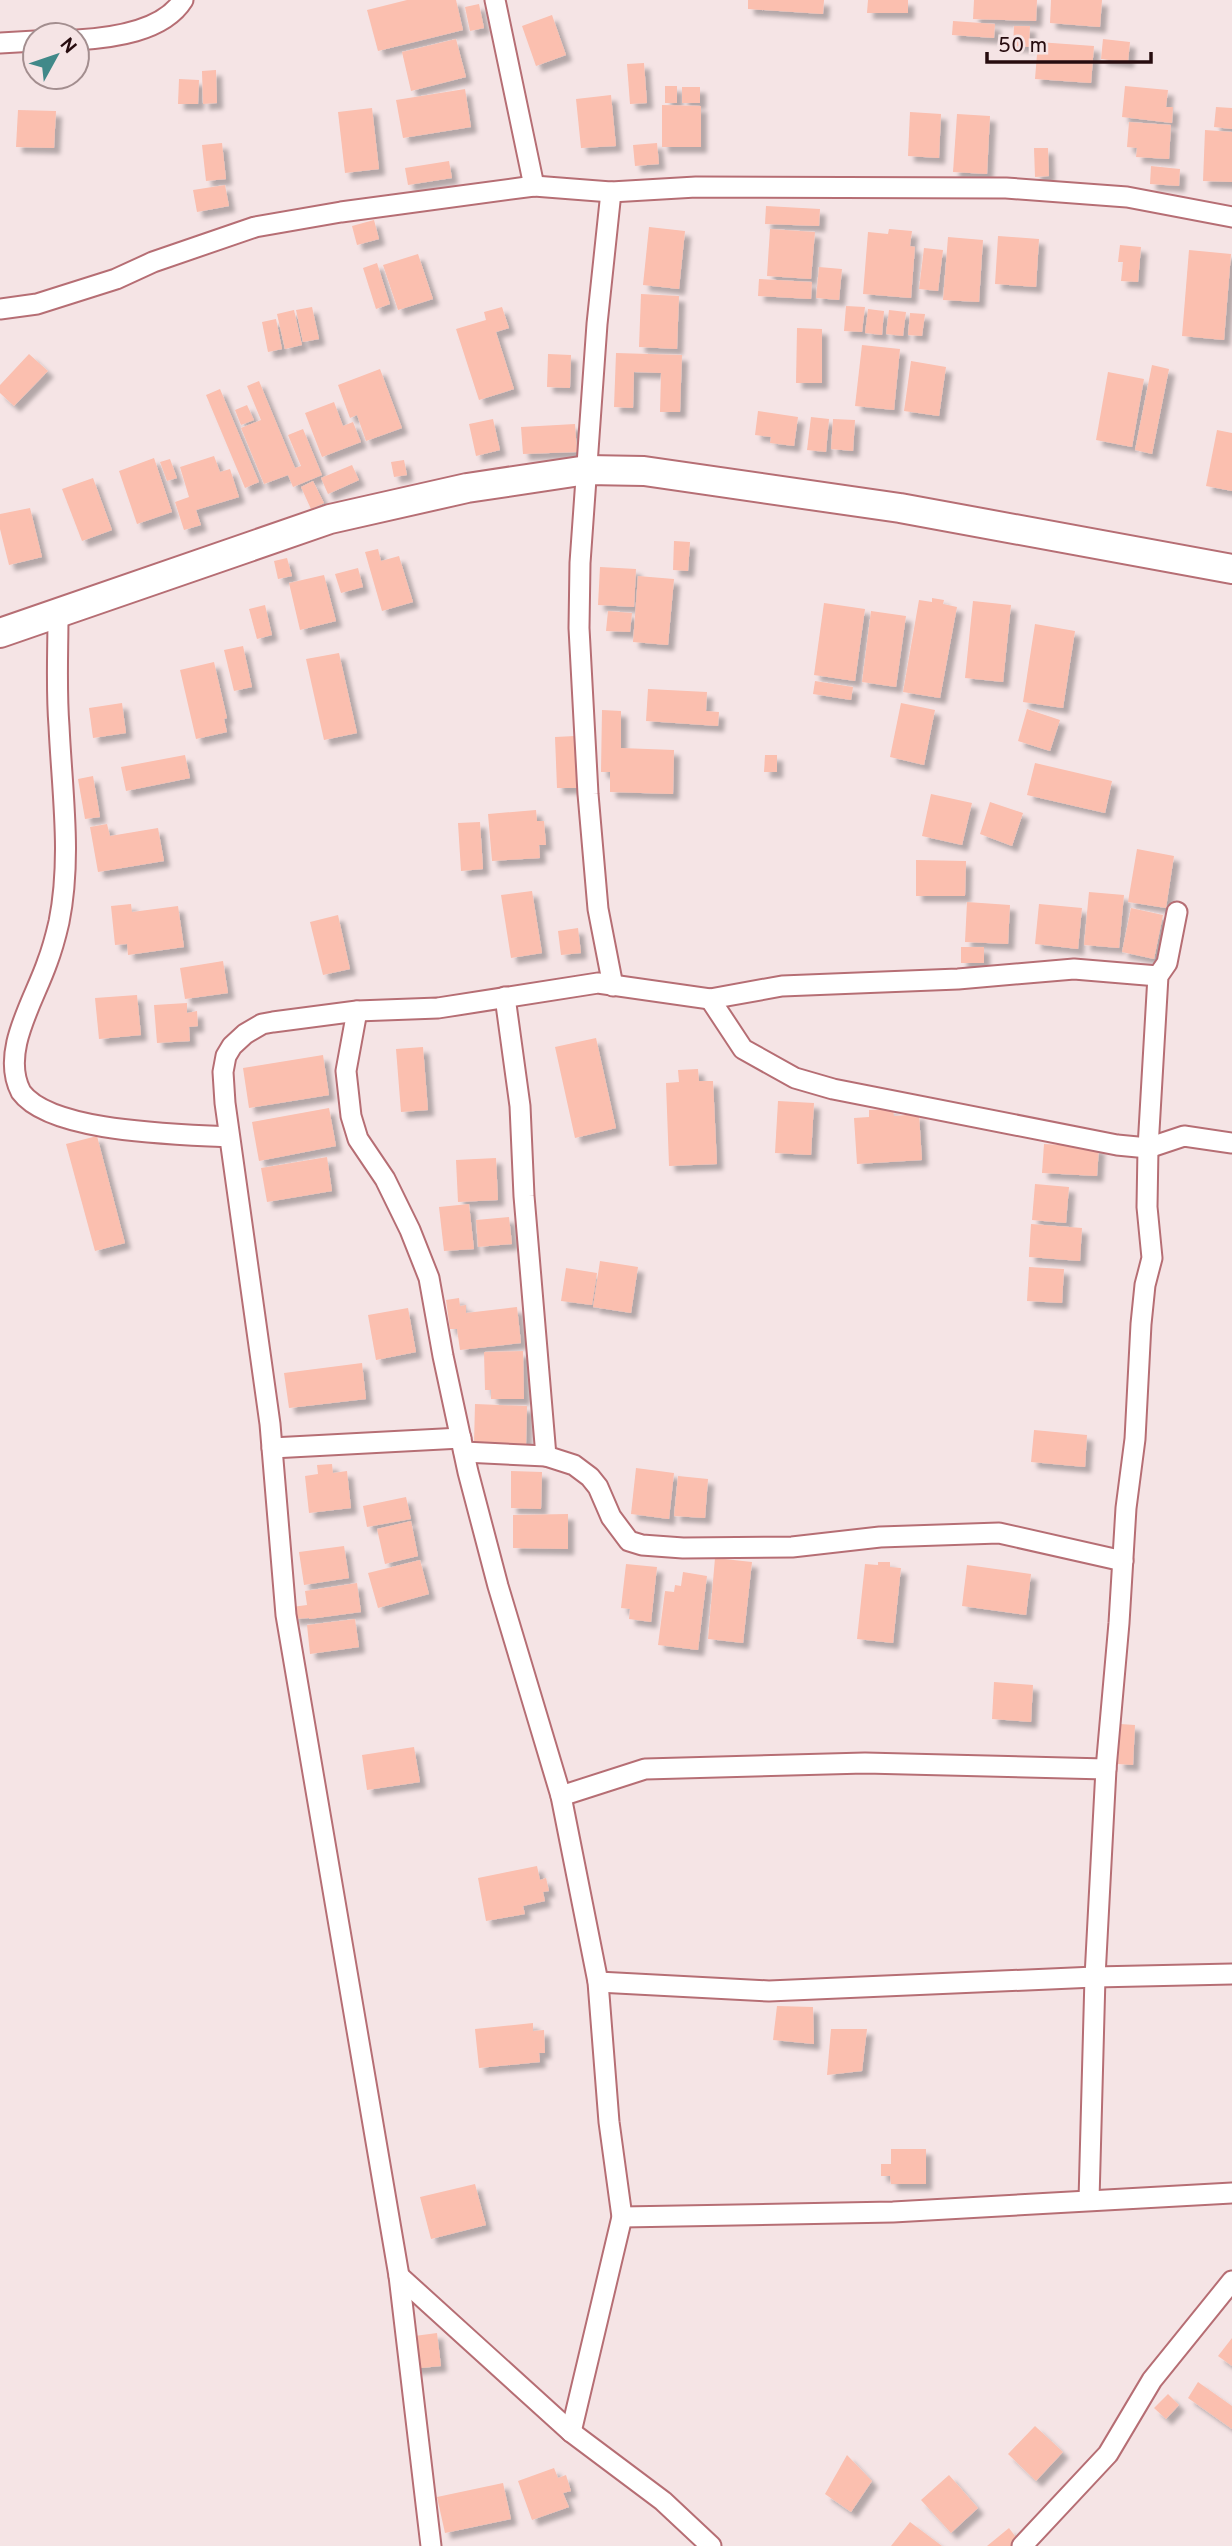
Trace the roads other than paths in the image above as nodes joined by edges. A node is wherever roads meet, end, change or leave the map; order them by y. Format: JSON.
{"nodes":[{"id":1,"x":183,"y":0,"type":"edge"},
{"id":2,"x":495,"y":0,"type":"edge"},
{"id":3,"x":91,"y":38,"type":"edge"},
{"id":4,"x":21,"y":42,"type":"edge"},
{"id":5,"x":0,"y":43,"type":"edge"},
{"id":6,"x":534,"y":186,"type":"junction"},
{"id":7,"x":611,"y":192,"type":"junction"},
{"id":8,"x":1232,"y":217,"type":"edge"},
{"id":9,"x":0,"y":309,"type":"edge"},
{"id":10,"x":587,"y":470,"type":"junction"},
{"id":11,"x":1232,"y":569,"type":"edge"},
{"id":12,"x":58,"y":615,"type":"junction"},
{"id":13,"x":0,"y":633,"type":"edge"},
{"id":14,"x":1177,"y":912,"type":"dead end"},
{"id":15,"x":1158,"y":976,"type":"junction"},
{"id":16,"x":613,"y":986,"type":"junction"},
{"id":17,"x":505,"y":997,"type":"junction"},
{"id":18,"x":710,"y":999,"type":"junction"},
{"id":19,"x":357,"y":1011,"type":"junction"},
{"id":20,"x":229,"y":1137,"type":"junction"},
{"id":21,"x":1232,"y":1143,"type":"edge"},
{"id":22,"x":1148,"y":1148,"type":"junction"},
{"id":23,"x":462,"y":1445,"type":"junction"},
{"id":24,"x":272,"y":1448,"type":"junction"},
{"id":25,"x":546,"y":1456,"type":"junction"},
{"id":26,"x":1123,"y":1561,"type":"junction"},
{"id":27,"x":1106,"y":1769,"type":"junction"},
{"id":28,"x":561,"y":1796,"type":"junction"},
{"id":29,"x":1232,"y":1974,"type":"edge"},
{"id":30,"x":1095,"y":1977,"type":"junction"},
{"id":31,"x":598,"y":1982,"type":"junction"},
{"id":32,"x":1232,"y":2193,"type":"edge"},
{"id":33,"x":1089,"y":2200,"type":"junction"},
{"id":34,"x":622,"y":2217,"type":"junction"},
{"id":35,"x":399,"y":2276,"type":"junction"},
{"id":36,"x":1232,"y":2281,"type":"edge"},
{"id":37,"x":571,"y":2432,"type":"junction"},
{"id":38,"x":431,"y":2546,"type":"edge"},
{"id":39,"x":711,"y":2546,"type":"edge"},
{"id":40,"x":1022,"y":2546,"type":"edge"}],
"edges":[{"from":1,"to":3,"type":"street"},
{"from":2,"to":6,"type":"street"},
{"from":4,"to":5,"type":"street"},
{"from":6,"to":7,"type":"street"},
{"from":6,"to":9,"type":"street"},
{"from":7,"to":8,"type":"street"},
{"from":7,"to":10,"type":"street"},
{"from":10,"to":11,"type":"main road"},
{"from":10,"to":12,"type":"main road"},
{"from":10,"to":16,"type":"street"},
{"from":12,"to":13,"type":"main road"},
{"from":12,"to":20,"type":"street"},
{"from":14,"to":15,"type":"street"},
{"from":15,"to":18,"type":"street"},
{"from":15,"to":22,"type":"street"},
{"from":16,"to":17,"type":"street"},
{"from":16,"to":18,"type":"street"},
{"from":17,"to":19,"type":"street"},
{"from":17,"to":25,"type":"street"},
{"from":18,"to":22,"type":"street"},
{"from":19,"to":20,"type":"street"},
{"from":19,"to":23,"type":"street"},
{"from":20,"to":24,"type":"street"},
{"from":21,"to":22,"type":"street"},
{"from":22,"to":26,"type":"street"},
{"from":23,"to":24,"type":"street"},
{"from":23,"to":25,"type":"street"},
{"from":23,"to":28,"type":"street"},
{"from":24,"to":35,"type":"street"},
{"from":25,"to":26,"type":"street"},
{"from":26,"to":27,"type":"street"},
{"from":27,"to":28,"type":"street"},
{"from":27,"to":30,"type":"street"},
{"from":28,"to":31,"type":"street"},
{"from":29,"to":30,"type":"street"},
{"from":30,"to":31,"type":"street"},
{"from":30,"to":33,"type":"street"},
{"from":31,"to":34,"type":"street"},
{"from":32,"to":33,"type":"street"},
{"from":33,"to":34,"type":"street"},
{"from":34,"to":37,"type":"street"},
{"from":35,"to":37,"type":"street"},
{"from":35,"to":38,"type":"street"},
{"from":36,"to":40,"type":"street"},
{"from":37,"to":39,"type":"street"}]}
